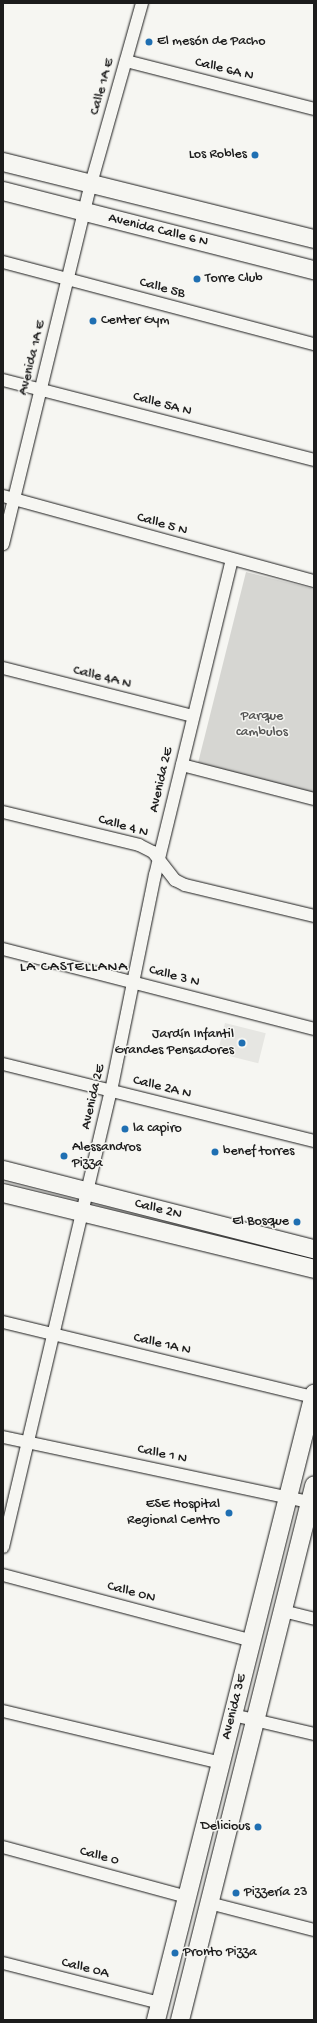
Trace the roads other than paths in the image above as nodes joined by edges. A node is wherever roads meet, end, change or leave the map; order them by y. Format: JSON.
{"nodes":[{"id":1,"x":142,"y":3,"type":"edge"},
{"id":2,"x":126,"y":61,"type":"junction"},
{"id":3,"x":314,"y":109,"type":"edge"},
{"id":4,"x":3,"y":162,"type":"edge"},
{"id":5,"x":92,"y":182,"type":"junction"},
{"id":6,"x":3,"y":191,"type":"edge"},
{"id":7,"x":84,"y":212,"type":"junction"},
{"id":8,"x":314,"y":239,"type":"edge"},
{"id":9,"x":3,"y":262,"type":"edge"},
{"id":10,"x":314,"y":270,"type":"edge"},
{"id":11,"x":68,"y":280,"type":"junction"},
{"id":12,"x":314,"y":344,"type":"edge"},
{"id":13,"x":3,"y":380,"type":"edge"},
{"id":14,"x":40,"y":389,"type":"junction"},
{"id":15,"x":314,"y":460,"type":"edge"},
{"id":16,"x":3,"y":496,"type":"edge"},
{"id":17,"x":15,"y":499,"type":"junction"},
{"id":18,"x":3,"y":544,"type":"edge"},
{"id":19,"x":232,"y":560,"type":"junction"},
{"id":20,"x":314,"y":581,"type":"edge"},
{"id":21,"x":3,"y":668,"type":"edge"},
{"id":22,"x":193,"y":716,"type":"junction"},
{"id":23,"x":182,"y":765,"type":"junction"},
{"id":24,"x":314,"y":799,"type":"edge"},
{"id":25,"x":3,"y":812,"type":"edge"},
{"id":26,"x":158,"y":862,"type":"junction"},
{"id":27,"x":314,"y":916,"type":"edge"},
{"id":28,"x":3,"y":950,"type":"edge"},
{"id":29,"x":133,"y":981,"type":"junction"},
{"id":30,"x":314,"y":1029,"type":"edge"},
{"id":31,"x":3,"y":1064,"type":"edge"},
{"id":32,"x":111,"y":1091,"type":"junction"},
{"id":33,"x":314,"y":1141,"type":"edge"},
{"id":34,"x":3,"y":1170,"type":"edge"},
{"id":35,"x":87,"y":1192,"type":"junction"},
{"id":36,"x":3,"y":1193,"type":"edge"},
{"id":37,"x":83,"y":1212,"type":"junction"},
{"id":38,"x":314,"y":1249,"type":"edge"},
{"id":39,"x":314,"y":1269,"type":"edge"},
{"id":40,"x":3,"y":1322,"type":"edge"},
{"id":41,"x":54,"y":1334,"type":"junction"},
{"id":42,"x":314,"y":1396,"type":"edge"},
{"id":43,"x":3,"y":1437,"type":"edge"},
{"id":44,"x":28,"y":1442,"type":"junction"},
{"id":45,"x":288,"y":1497,"type":"junction"},
{"id":46,"x":313,"y":1497,"type":"edge"},
{"id":47,"x":3,"y":1547,"type":"edge"},
{"id":48,"x":3,"y":1575,"type":"edge"},
{"id":49,"x":283,"y":1611,"type":"junction"},
{"id":50,"x":314,"y":1619,"type":"edge"},
{"id":51,"x":252,"y":1641,"type":"junction"},
{"id":52,"x":3,"y":1711,"type":"edge"},
{"id":53,"x":233,"y":1715,"type":"junction"},
{"id":54,"x":255,"y":1721,"type":"junction"},
{"id":55,"x":314,"y":1734,"type":"edge"},
{"id":56,"x":221,"y":1763,"type":"junction"},
{"id":57,"x":3,"y":1847,"type":"edge"},
{"id":58,"x":187,"y":1897,"type":"junction"},
{"id":59,"x":209,"y":1903,"type":"junction"},
{"id":60,"x":314,"y":1930,"type":"edge"},
{"id":61,"x":3,"y":1963,"type":"edge"},
{"id":62,"x":158,"y":2012,"type":"edge"},
{"id":63,"x":180,"y":2020,"type":"edge"}],
"edges":[{"from":1,"to":2,"type":"street","name":"Calle 1A E"},
{"from":2,"to":3,"type":"street","name":"Calle 6A N"},
{"from":2,"to":5,"type":"street","name":"Calle 1A E"},
{"from":4,"to":5,"type":"street"},
{"from":5,"to":7,"type":"street","name":"Avenida 1A E"},
{"from":5,"to":8,"type":"street"},
{"from":6,"to":7,"type":"street","name":"Avenida Calle 6 N"},
{"from":7,"to":10,"type":"street","name":"Avenida Calle 6 N"},
{"from":7,"to":11,"type":"street","name":"Avenida 1A E"},
{"from":9,"to":11,"type":"street","name":"Calle 5B"},
{"from":11,"to":12,"type":"street","name":"Calle 5B"},
{"from":11,"to":14,"type":"street","name":"Avenida 1A E"},
{"from":13,"to":14,"type":"street","name":"Calle 5A N"},
{"from":14,"to":15,"type":"street","name":"Calle 5A N"},
{"from":14,"to":17,"type":"street","name":"Avenida 1A E"},
{"from":16,"to":17,"type":"street","name":"Calle 5 N"},
{"from":17,"to":18,"type":"street","name":"Avenida 1A E"},
{"from":17,"to":19,"type":"street","name":"Calle 5 N"},
{"from":19,"to":20,"type":"street","name":"Calle 5 N"},
{"from":19,"to":22,"type":"street","name":"Avenida 2E"},
{"from":21,"to":22,"type":"street","name":"Calle 4A N"},
{"from":22,"to":23,"type":"street","name":"Avenida 2E"},
{"from":23,"to":24,"type":"street"},
{"from":23,"to":26,"type":"street","name":"Avenida 2E"},
{"from":25,"to":26,"type":"street","name":"Calle 4 N"},
{"from":26,"to":27,"type":"street","name":"Calle 4 N"},
{"from":26,"to":29,"type":"street","name":"Avenida 2E"},
{"from":28,"to":29,"type":"street","name":"Calle 3 N"},
{"from":29,"to":30,"type":"street","name":"Calle 3 N"},
{"from":29,"to":32,"type":"street","name":"Avenida 2E"},
{"from":31,"to":32,"type":"street","name":"Calle 2A N"},
{"from":32,"to":33,"type":"street","name":"Calle 2A N"},
{"from":32,"to":35,"type":"street","name":"Avenida 2E"},
{"from":34,"to":35,"type":"street","name":"Calle 2N"},
{"from":35,"to":37,"type":"street","name":"Avenida 2E"},
{"from":35,"to":38,"type":"street","name":"Calle 2N"},
{"from":36,"to":37,"type":"street","name":"Calle 2N"},
{"from":37,"to":39,"type":"street","name":"Calle 2N"},
{"from":37,"to":41,"type":"street","name":"Avenida 2E"},
{"from":40,"to":41,"type":"street","name":"Calle 1A N"},
{"from":41,"to":42,"type":"street","name":"Calle 1A N"},
{"from":41,"to":44,"type":"street","name":"Avenida 2E"},
{"from":42,"to":45,"type":"street","name":"Avenida 3E"},
{"from":43,"to":44,"type":"street","name":"Calle 1 N"},
{"from":44,"to":45,"type":"street","name":"Calle 1 N"},
{"from":44,"to":47,"type":"street","name":"Avenida 2E"},
{"from":45,"to":46,"type":"street","name":"Calle 1 N"},
{"from":45,"to":51,"type":"street","name":"Avenida 3E"},
{"from":46,"to":49,"type":"street","name":"Avenida 3E"},
{"from":48,"to":51,"type":"street","name":"Calle 0N"},
{"from":49,"to":50,"type":"street"},
{"from":49,"to":54,"type":"street","name":"Avenida 3E"},
{"from":51,"to":53,"type":"street","name":"Avenida 3E"},
{"from":52,"to":56,"type":"street"},
{"from":53,"to":54,"type":"street"},
{"from":53,"to":56,"type":"street","name":"Avenida 3E"},
{"from":54,"to":55,"type":"street"},
{"from":54,"to":59,"type":"street","name":"Avenida 3E"},
{"from":56,"to":58,"type":"street","name":"Avenida 3E"},
{"from":57,"to":58,"type":"street","name":"Calle 0"},
{"from":58,"to":62,"type":"street","name":"Avenida 3E"},
{"from":59,"to":60,"type":"street"},
{"from":59,"to":63,"type":"street","name":"Avenida 3E"},
{"from":61,"to":62,"type":"street","name":"Calle 0A"}]}
